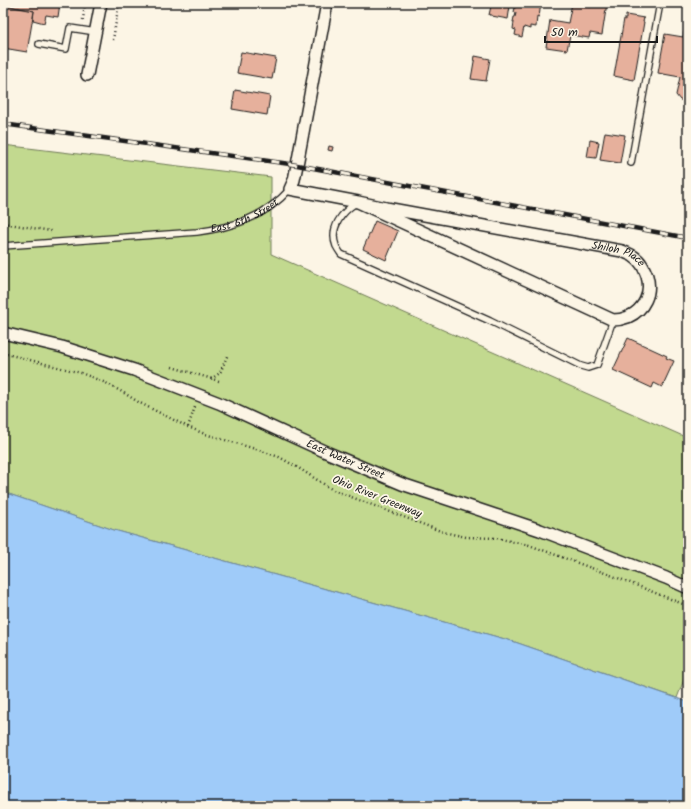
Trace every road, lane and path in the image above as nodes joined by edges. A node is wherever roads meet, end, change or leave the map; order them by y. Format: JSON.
{"nodes":[{"id":1,"x":101,"y":3,"type":"edge"},
{"id":2,"x":119,"y":3,"type":"edge"},
{"id":3,"x":327,"y":3,"type":"edge"},
{"id":4,"x":660,"y":3,"type":"edge"},
{"id":5,"x":96,"y":32,"type":"junction"},
{"id":6,"x":113,"y":40,"type":"dead end"},
{"id":7,"x":39,"y":44,"type":"dead end"},
{"id":8,"x":87,"y":75,"type":"dead end"},
{"id":9,"x":631,"y":163,"type":"dead end"},
{"id":10,"x":290,"y":189,"type":"junction"},
{"id":11,"x":358,"y":202,"type":"junction"},
{"id":12,"x":3,"y":223,"type":"edge"},
{"id":13,"x":57,"y":232,"type":"dead end"},
{"id":14,"x":3,"y":246,"type":"edge"},
{"id":15,"x":613,"y":320,"type":"junction"},
{"id":16,"x":3,"y":333,"type":"edge"},
{"id":17,"x":3,"y":354,"type":"edge"},
{"id":18,"x":228,"y":354,"type":"dead end"},
{"id":19,"x":172,"y":367,"type":"dead end"},
{"id":20,"x":211,"y":379,"type":"junction"},
{"id":21,"x":219,"y":381,"type":"dead end"},
{"id":22,"x":197,"y":402,"type":"dead end"},
{"id":23,"x":188,"y":427,"type":"junction"},
{"id":24,"x":688,"y":588,"type":"edge"},
{"id":25,"x":688,"y":606,"type":"edge"}],
"edges":[{"from":1,"to":5,"type":"street"},
{"from":2,"to":6,"type":"path"},
{"from":3,"to":10,"type":"street","name":"East 6th Street"},
{"from":4,"to":9,"type":"lane"},
{"from":5,"to":7,"type":"lane"},
{"from":5,"to":8,"type":"street"},
{"from":10,"to":11,"type":"street","name":"Shiloh Place"},
{"from":10,"to":14,"type":"lane","name":"East 6th Street"},
{"from":11,"to":15,"type":"street","name":"Shiloh Place"},
{"from":11,"to":15,"type":"street","name":"Shiloh Place"},
{"from":11,"to":15,"type":"lane"},
{"from":12,"to":13,"type":"path"},
{"from":16,"to":24,"type":"street","name":"East Water Street"},
{"from":17,"to":23,"type":"path","name":"Ohio River Greenway"},
{"from":18,"to":20,"type":"path"},
{"from":19,"to":20,"type":"path"},
{"from":20,"to":21,"type":"path"},
{"from":22,"to":23,"type":"path"},
{"from":23,"to":25,"type":"path","name":"Ohio River Greenway"}]}
